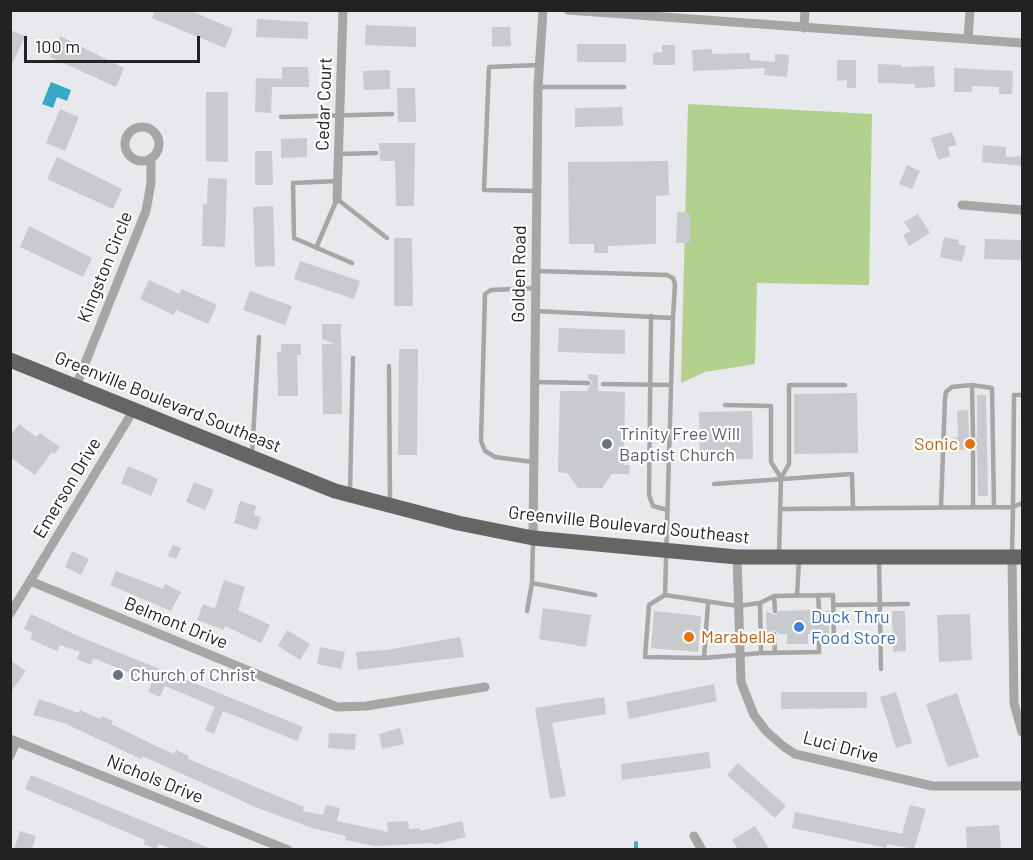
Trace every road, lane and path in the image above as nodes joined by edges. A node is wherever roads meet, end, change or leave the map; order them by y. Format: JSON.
{"nodes":[{"id":1,"x":343,"y":10,"type":"edge"},
{"id":2,"x":543,"y":10,"type":"edge"},
{"id":3,"x":568,"y":10,"type":"edge"},
{"id":4,"x":805,"y":10,"type":"edge"},
{"id":5,"x":970,"y":10,"type":"edge"},
{"id":6,"x":804,"y":28,"type":"junction"},
{"id":7,"x":968,"y":39,"type":"junction"},
{"id":8,"x":1023,"y":43,"type":"edge"},
{"id":9,"x":538,"y":65,"type":"junction"},
{"id":10,"x":538,"y":87,"type":"junction"},
{"id":11,"x":624,"y":87,"type":"dead end"},
{"id":12,"x":392,"y":114,"type":"dead end"},
{"id":13,"x":340,"y":115,"type":"junction"},
{"id":14,"x":281,"y":117,"type":"dead end"},
{"id":15,"x":376,"y":153,"type":"dead end"},
{"id":16,"x":339,"y":154,"type":"junction"},
{"id":17,"x":151,"y":158,"type":"dead end"},
{"id":18,"x":338,"y":180,"type":"junction"},
{"id":19,"x":537,"y":191,"type":"junction"},
{"id":20,"x":337,"y":199,"type":"junction"},
{"id":21,"x":962,"y":205,"type":"dead end"},
{"id":22,"x":1023,"y":210,"type":"edge"},
{"id":23,"x":387,"y":238,"type":"dead end"},
{"id":24,"x":316,"y":248,"type":"junction"},
{"id":25,"x":352,"y":263,"type":"dead end"},
{"id":26,"x":535,"y":271,"type":"junction"},
{"id":27,"x":535,"y":288,"type":"junction"},
{"id":28,"x":535,"y":311,"type":"junction"},
{"id":29,"x":651,"y":316,"type":"junction"},
{"id":30,"x":673,"y":318,"type":"junction"},
{"id":31,"x":259,"y":337,"type":"dead end"},
{"id":32,"x":353,"y":358,"type":"dead end"},
{"id":33,"x":10,"y":360,"type":"edge"},
{"id":34,"x":389,"y":366,"type":"dead end"},
{"id":35,"x":534,"y":382,"type":"junction"},
{"id":36,"x":588,"y":383,"type":"dead end"},
{"id":37,"x":603,"y":384,"type":"dead end"},
{"id":38,"x":650,"y":385,"type":"junction"},
{"id":39,"x":671,"y":385,"type":"junction"},
{"id":40,"x":845,"y":385,"type":"dead end"},
{"id":41,"x":972,"y":385,"type":"junction"},
{"id":42,"x":76,"y":386,"type":"junction"},
{"id":43,"x":1023,"y":395,"type":"edge"},
{"id":44,"x":725,"y":405,"type":"dead end"},
{"id":45,"x":133,"y":411,"type":"junction"},
{"id":46,"x":973,"y":436,"type":"dead end"},
{"id":47,"x":973,"y":452,"type":"dead end"},
{"id":48,"x":252,"y":457,"type":"junction"},
{"id":49,"x":533,"y":462,"type":"junction"},
{"id":50,"x":781,"y":478,"type":"junction"},
{"id":51,"x":714,"y":484,"type":"dead end"},
{"id":52,"x":350,"y":495,"type":"junction"},
{"id":53,"x":1023,"y":502,"type":"edge"},
{"id":54,"x":390,"y":505,"type":"junction"},
{"id":55,"x":853,"y":507,"type":"junction"},
{"id":56,"x":941,"y":507,"type":"junction"},
{"id":57,"x":973,"y":507,"type":"junction"},
{"id":58,"x":994,"y":507,"type":"junction"},
{"id":59,"x":1012,"y":507,"type":"junction"},
{"id":60,"x":780,"y":509,"type":"junction"},
{"id":61,"x":668,"y":510,"type":"junction"},
{"id":62,"x":533,"y":538,"type":"junction"},
{"id":63,"x":668,"y":550,"type":"junction"},
{"id":64,"x":737,"y":557,"type":"junction"},
{"id":65,"x":779,"y":557,"type":"junction"},
{"id":66,"x":879,"y":557,"type":"junction"},
{"id":67,"x":1017,"y":557,"type":"edge"},
{"id":68,"x":799,"y":558,"type":"junction"},
{"id":69,"x":30,"y":581,"type":"junction"},
{"id":70,"x":532,"y":583,"type":"junction"},
{"id":71,"x":595,"y":595,"type":"dead end"},
{"id":72,"x":665,"y":595,"type":"junction"},
{"id":73,"x":818,"y":595,"type":"junction"},
{"id":74,"x":774,"y":596,"type":"junction"},
{"id":75,"x":797,"y":596,"type":"junction"},
{"id":76,"x":708,"y":603,"type":"junction"},
{"id":77,"x":760,"y":603,"type":"junction"},
{"id":78,"x":879,"y":604,"type":"junction"},
{"id":79,"x":908,"y":604,"type":"dead end"},
{"id":80,"x":834,"y":605,"type":"junction"},
{"id":81,"x":738,"y":606,"type":"junction"},
{"id":82,"x":819,"y":610,"type":"dead end"},
{"id":83,"x":526,"y":611,"type":"dead end"},
{"id":84,"x":775,"y":611,"type":"dead end"},
{"id":85,"x":10,"y":614,"type":"edge"},
{"id":86,"x":774,"y":634,"type":"dead end"},
{"id":87,"x":818,"y":634,"type":"dead end"},
{"id":88,"x":819,"y":641,"type":"junction"},
{"id":89,"x":760,"y":653,"type":"junction"},
{"id":90,"x":775,"y":653,"type":"junction"},
{"id":91,"x":740,"y":656,"type":"junction"},
{"id":92,"x":704,"y":658,"type":"junction"},
{"id":93,"x":881,"y":669,"type":"dead end"},
{"id":94,"x":485,"y":687,"type":"dead end"},
{"id":95,"x":1023,"y":732,"type":"edge"},
{"id":96,"x":13,"y":741,"type":"edge"},
{"id":97,"x":10,"y":756,"type":"edge"},
{"id":98,"x":1023,"y":786,"type":"edge"},
{"id":99,"x":694,"y":836,"type":"dead end"},
{"id":100,"x":288,"y":849,"type":"edge"},
{"id":101,"x":702,"y":849,"type":"edge"}],
"edges":[{"from":1,"to":13,"type":"street","name":"Cedar Court"},
{"from":2,"to":9,"type":"street","name":"Golden Road"},
{"from":3,"to":6,"type":"street"},
{"from":4,"to":6,"type":"street"},
{"from":5,"to":7,"type":"street"},
{"from":6,"to":7,"type":"street"},
{"from":7,"to":8,"type":"street"},
{"from":9,"to":10,"type":"street","name":"Golden Road"},
{"from":9,"to":19,"type":"lane"},
{"from":10,"to":11,"type":"lane"},
{"from":10,"to":19,"type":"street","name":"Golden Road"},
{"from":12,"to":13,"type":"lane"},
{"from":13,"to":14,"type":"lane"},
{"from":13,"to":16,"type":"street","name":"Cedar Court"},
{"from":15,"to":16,"type":"lane"},
{"from":16,"to":18,"type":"street","name":"Cedar Court"},
{"from":17,"to":42,"type":"street","name":"Kingston Circle"},
{"from":18,"to":20,"type":"street","name":"Cedar Court"},
{"from":18,"to":24,"type":"lane"},
{"from":19,"to":26,"type":"street","name":"Golden Road"},
{"from":20,"to":23,"type":"lane"},
{"from":20,"to":24,"type":"lane"},
{"from":21,"to":22,"type":"street"},
{"from":24,"to":25,"type":"lane"},
{"from":26,"to":27,"type":"street","name":"Golden Road"},
{"from":26,"to":30,"type":"lane"},
{"from":27,"to":28,"type":"street","name":"Golden Road"},
{"from":27,"to":49,"type":"lane"},
{"from":28,"to":29,"type":"lane"},
{"from":28,"to":35,"type":"street","name":"Golden Road"},
{"from":29,"to":30,"type":"lane"},
{"from":29,"to":38,"type":"lane"},
{"from":30,"to":39,"type":"lane"},
{"from":31,"to":48,"type":"lane"},
{"from":32,"to":52,"type":"lane"},
{"from":33,"to":42,"type":"highway","name":"Greenville Boulevard Southeast"},
{"from":34,"to":54,"type":"lane"},
{"from":35,"to":36,"type":"lane"},
{"from":35,"to":49,"type":"street","name":"Golden Road"},
{"from":37,"to":38,"type":"lane"},
{"from":38,"to":39,"type":"lane"},
{"from":38,"to":61,"type":"lane"},
{"from":39,"to":61,"type":"lane"},
{"from":40,"to":50,"type":"lane"},
{"from":41,"to":46,"type":"lane"},
{"from":41,"to":56,"type":"lane"},
{"from":41,"to":58,"type":"lane"},
{"from":42,"to":45,"type":"highway","name":"Greenville Boulevard Southeast"},
{"from":43,"to":59,"type":"lane"},
{"from":44,"to":50,"type":"lane"},
{"from":45,"to":48,"type":"highway","name":"Greenville Boulevard Southeast"},
{"from":45,"to":69,"type":"street","name":"Emerson Drive"},
{"from":47,"to":57,"type":"lane"},
{"from":48,"to":52,"type":"highway","name":"Greenville Boulevard Southeast"},
{"from":49,"to":62,"type":"street","name":"Golden Road"},
{"from":50,"to":51,"type":"lane"},
{"from":50,"to":55,"type":"lane"},
{"from":50,"to":60,"type":"lane"},
{"from":52,"to":54,"type":"highway","name":"Greenville Boulevard Southeast"},
{"from":53,"to":59,"type":"lane"},
{"from":54,"to":62,"type":"highway","name":"Greenville Boulevard Southeast"},
{"from":55,"to":56,"type":"lane"},
{"from":55,"to":60,"type":"lane"},
{"from":56,"to":57,"type":"lane"},
{"from":57,"to":58,"type":"lane"},
{"from":58,"to":59,"type":"lane"},
{"from":59,"to":67,"type":"lane"},
{"from":60,"to":65,"type":"lane"},
{"from":61,"to":63,"type":"lane"},
{"from":62,"to":63,"type":"highway","name":"Greenville Boulevard Southeast"},
{"from":62,"to":70,"type":"lane"},
{"from":63,"to":64,"type":"highway","name":"Greenville Boulevard Southeast"},
{"from":63,"to":72,"type":"lane"},
{"from":64,"to":65,"type":"highway","name":"Greenville Boulevard Southeast"},
{"from":64,"to":81,"type":"street","name":"Luci Drive"},
{"from":65,"to":68,"type":"highway","name":"Greenville Boulevard Southeast"},
{"from":66,"to":67,"type":"highway","name":"Greenville Boulevard Southeast"},
{"from":66,"to":68,"type":"highway","name":"Greenville Boulevard Southeast"},
{"from":66,"to":78,"type":"lane"},
{"from":67,"to":95,"type":"street"},
{"from":68,"to":75,"type":"lane"},
{"from":69,"to":85,"type":"street","name":"Emerson Drive"},
{"from":69,"to":94,"type":"street","name":"Belmont Drive"},
{"from":70,"to":71,"type":"lane"},
{"from":70,"to":83,"type":"lane"},
{"from":72,"to":76,"type":"lane"},
{"from":72,"to":92,"type":"lane"},
{"from":73,"to":75,"type":"lane"},
{"from":73,"to":80,"type":"lane"},
{"from":73,"to":82,"type":"lane"},
{"from":74,"to":75,"type":"lane"},
{"from":74,"to":77,"type":"lane"},
{"from":74,"to":84,"type":"lane"},
{"from":76,"to":81,"type":"lane"},
{"from":76,"to":92,"type":"lane"},
{"from":77,"to":81,"type":"lane"},
{"from":77,"to":89,"type":"lane"},
{"from":78,"to":79,"type":"lane"},
{"from":78,"to":80,"type":"lane"},
{"from":78,"to":93,"type":"lane"},
{"from":80,"to":88,"type":"lane"},
{"from":81,"to":91,"type":"street","name":"Luci Drive"},
{"from":86,"to":90,"type":"lane"},
{"from":87,"to":88,"type":"lane"},
{"from":88,"to":90,"type":"lane"},
{"from":89,"to":90,"type":"lane"},
{"from":89,"to":91,"type":"lane"},
{"from":91,"to":92,"type":"lane"},
{"from":91,"to":98,"type":"street","name":"Luci Drive"},
{"from":96,"to":97,"type":"street"},
{"from":96,"to":100,"type":"street","name":"Nichols Drive"},
{"from":99,"to":101,"type":"street"}]}
